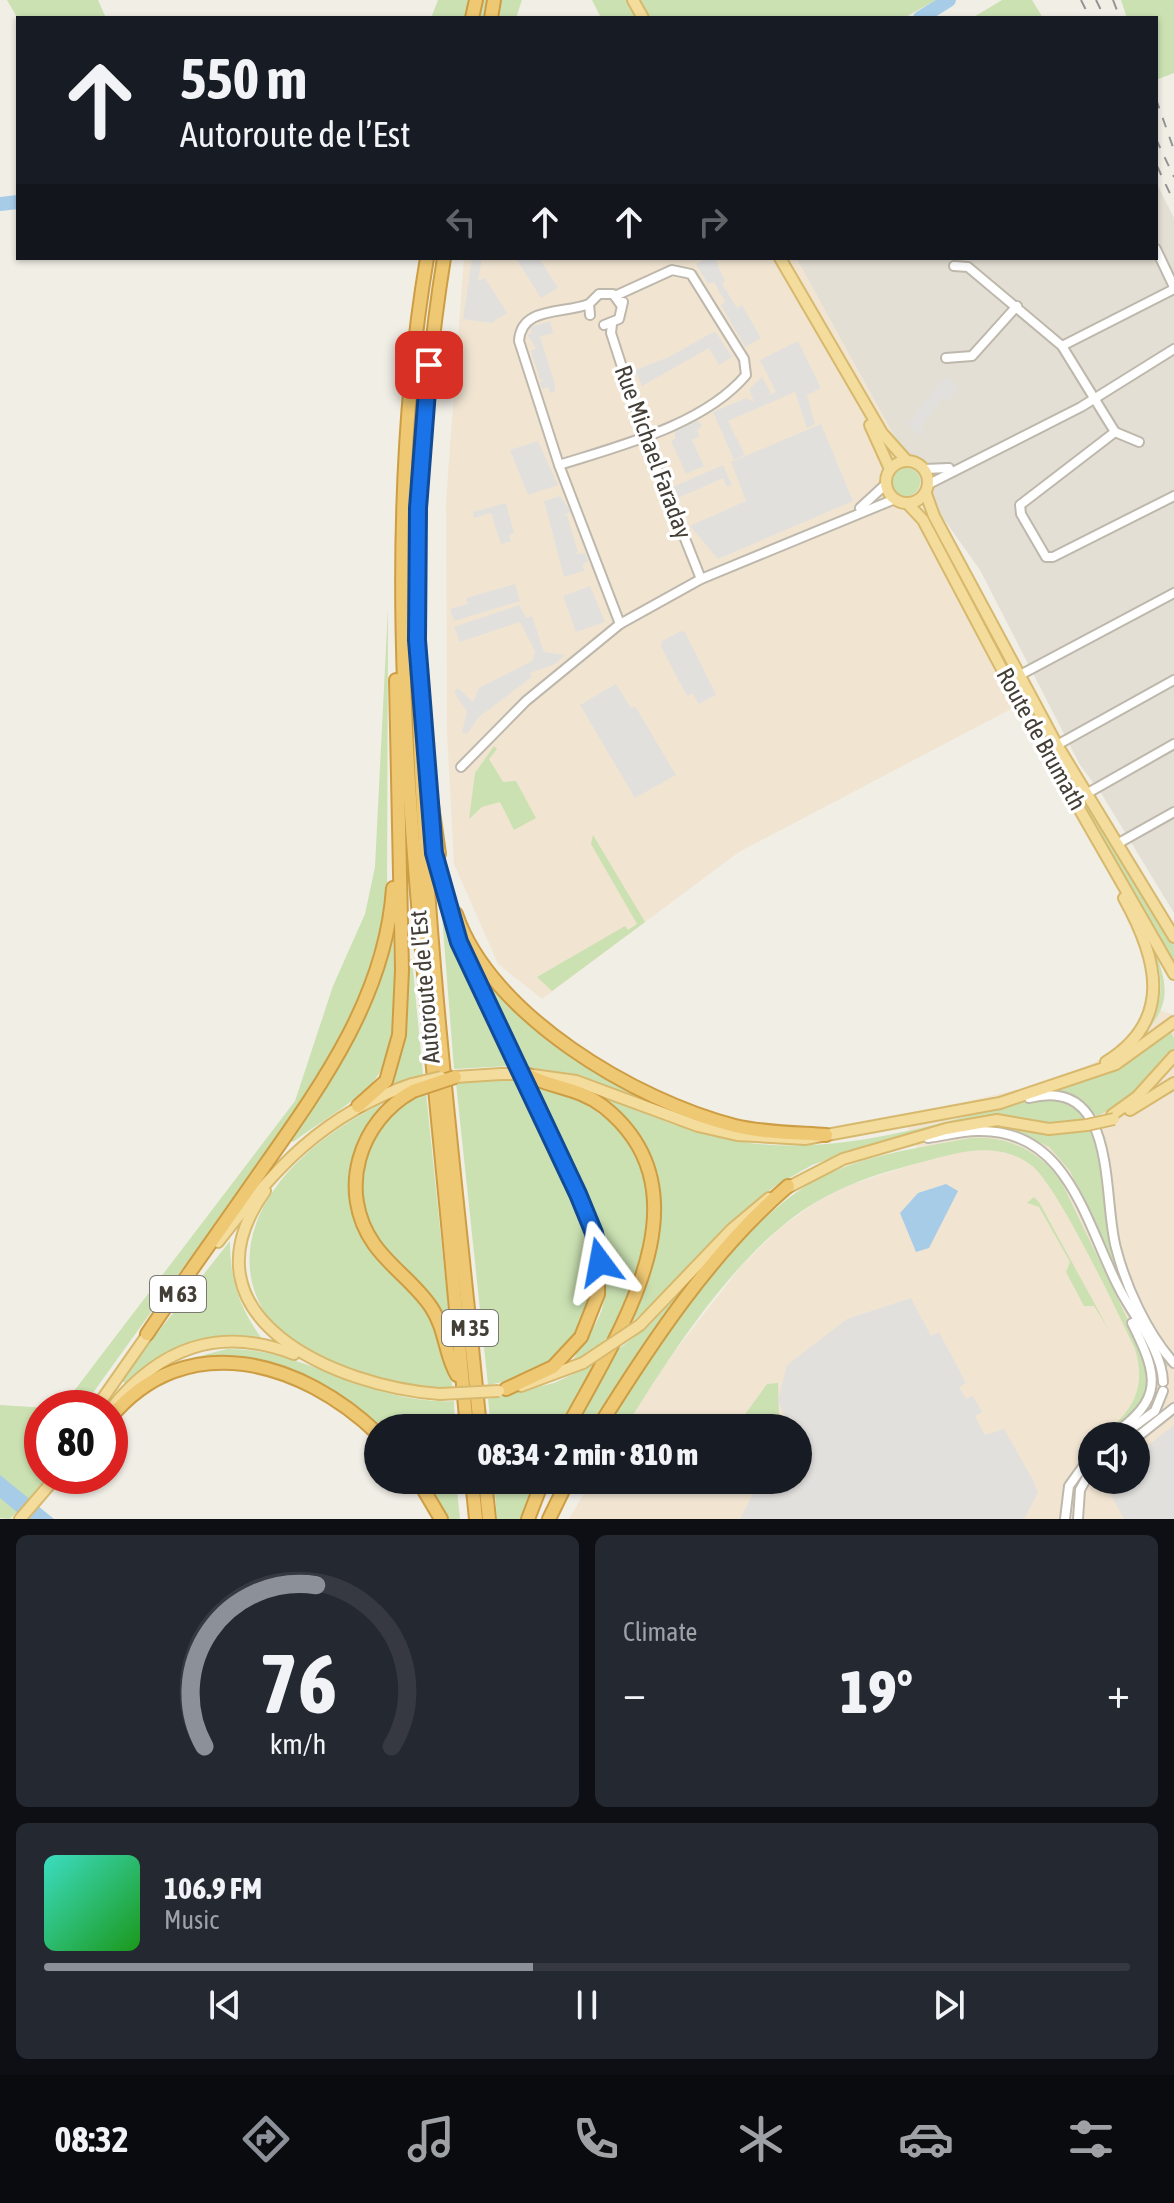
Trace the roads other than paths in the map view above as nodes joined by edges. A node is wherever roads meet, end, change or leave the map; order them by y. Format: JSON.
{"nodes":[{"id":1,"x":1158,"y":253,"type":"edge"},
{"id":2,"x":427,"y":260,"type":"edge"},
{"id":3,"x":444,"y":260,"type":"edge"},
{"id":4,"x":781,"y":260,"type":"edge"},
{"id":5,"x":954,"y":266,"type":"dead end"},
{"id":6,"x":1174,"y":288,"type":"edge"},
{"id":7,"x":627,"y":291,"type":"junction"},
{"id":8,"x":615,"y":296,"type":"junction"},
{"id":9,"x":589,"y":304,"type":"junction"},
{"id":10,"x":621,"y":305,"type":"junction"},
{"id":11,"x":1017,"y":306,"type":"junction"},
{"id":12,"x":577,"y":309,"type":"junction"},
{"id":13,"x":590,"y":315,"type":"junction"},
{"id":14,"x":609,"y":328,"type":"junction"},
{"id":15,"x":827,"y":337,"type":"junction"},
{"id":16,"x":1062,"y":346,"type":"junction"},
{"id":17,"x":1174,"y":349,"type":"edge"},
{"id":18,"x":946,"y":358,"type":"dead end"},
{"id":19,"x":1094,"y":399,"type":"junction"},
{"id":20,"x":1115,"y":432,"type":"junction"},
{"id":21,"x":645,"y":438,"type":"junction"},
{"id":22,"x":1139,"y":442,"type":"dead end"},
{"id":23,"x":906,"y":460,"type":"junction"},
{"id":24,"x":559,"y":465,"type":"junction"},
{"id":25,"x":954,"y":468,"type":"junction"},
{"id":26,"x":890,"y":469,"type":"junction"},
{"id":27,"x":924,"y":469,"type":"junction"},
{"id":28,"x":886,"y":484,"type":"junction"},
{"id":29,"x":927,"y":489,"type":"junction"},
{"id":30,"x":402,"y":493,"type":"junction"},
{"id":31,"x":1174,"y":496,"type":"edge"},
{"id":32,"x":895,"y":499,"type":"junction"},
{"id":33,"x":908,"y":504,"type":"junction"},
{"id":34,"x":854,"y":513,"type":"junction"},
{"id":35,"x":701,"y":579,"type":"junction"},
{"id":36,"x":1174,"y":593,"type":"edge"},
{"id":37,"x":620,"y":624,"type":"junction"},
{"id":38,"x":418,"y":667,"type":"junction"},
{"id":39,"x":1018,"y":672,"type":"junction"},
{"id":40,"x":1174,"y":680,"type":"edge"},
{"id":41,"x":1174,"y":744,"type":"edge"},
{"id":42,"x":1057,"y":745,"type":"junction"},
{"id":43,"x":461,"y":767,"type":"dead end"},
{"id":44,"x":430,"y":791,"type":"junction"},
{"id":45,"x":1086,"y":794,"type":"junction"},
{"id":46,"x":1174,"y":812,"type":"edge"},
{"id":47,"x":398,"y":817,"type":"junction"},
{"id":48,"x":1087,"y":821,"type":"junction"},
{"id":49,"x":1117,"y":844,"type":"junction"},
{"id":50,"x":1174,"y":937,"type":"edge"},
{"id":51,"x":1174,"y":974,"type":"edge"},
{"id":52,"x":1174,"y":1022,"type":"edge"},
{"id":53,"x":1174,"y":1056,"type":"edge"},
{"id":54,"x":526,"y":1074,"type":"joint"},
{"id":55,"x":455,"y":1077,"type":"joint"},
{"id":56,"x":548,"y":1078,"type":"junction"},
{"id":57,"x":1174,"y":1083,"type":"edge"},
{"id":58,"x":412,"y":1088,"type":"junction"},
{"id":59,"x":1043,"y":1088,"type":"junction"},
{"id":60,"x":1000,"y":1103,"type":"junction"},
{"id":61,"x":358,"y":1106,"type":"junction"},
{"id":62,"x":1113,"y":1117,"type":"junction"},
{"id":63,"x":826,"y":1135,"type":"junction"},
{"id":64,"x":915,"y":1140,"type":"junction"},
{"id":65,"x":308,"y":1143,"type":"junction"},
{"id":66,"x":788,"y":1186,"type":"junction"},
{"id":67,"x":1123,"y":1296,"type":"junction"},
{"id":68,"x":147,"y":1334,"type":"junction"},
{"id":69,"x":315,"y":1362,"type":"junction"},
{"id":70,"x":1174,"y":1363,"type":"edge"},
{"id":71,"x":1174,"y":1369,"type":"edge"},
{"id":72,"x":463,"y":1385,"type":"junction"},
{"id":73,"x":1163,"y":1386,"type":"junction"},
{"id":74,"x":108,"y":1390,"type":"edge"},
{"id":75,"x":502,"y":1390,"type":"junction"},
{"id":76,"x":128,"y":1391,"type":"edge"},
{"id":77,"x":128,"y":1399,"type":"edge"},
{"id":78,"x":1174,"y":1406,"type":"edge"},
{"id":79,"x":466,"y":1414,"type":"edge"},
{"id":80,"x":479,"y":1414,"type":"edge"},
{"id":81,"x":574,"y":1414,"type":"edge"},
{"id":82,"x":608,"y":1414,"type":"edge"},
{"id":83,"x":364,"y":1422,"type":"edge"},
{"id":84,"x":1129,"y":1422,"type":"edge"},
{"id":85,"x":1140,"y":1422,"type":"edge"},
{"id":86,"x":1150,"y":1426,"type":"edge"},
{"id":87,"x":1078,"y":1473,"type":"edge"},
{"id":88,"x":41,"y":1494,"type":"edge"},
{"id":89,"x":426,"y":1494,"type":"edge"},
{"id":90,"x":473,"y":1494,"type":"edge"},
{"id":91,"x":486,"y":1494,"type":"edge"},
{"id":92,"x":538,"y":1494,"type":"edge"},
{"id":93,"x":561,"y":1494,"type":"edge"},
{"id":94,"x":1080,"y":1494,"type":"edge"},
{"id":95,"x":20,"y":1519,"type":"edge"},
{"id":96,"x":441,"y":1519,"type":"edge"},
{"id":97,"x":476,"y":1519,"type":"edge"},
{"id":98,"x":489,"y":1519,"type":"edge"},
{"id":99,"x":528,"y":1519,"type":"edge"},
{"id":100,"x":549,"y":1519,"type":"edge"},
{"id":101,"x":1065,"y":1519,"type":"edge"},
{"id":102,"x":1078,"y":1519,"type":"edge"}],
"edges":[{"from":1,"to":6,"type":"street"},
{"from":2,"to":30,"type":"highway","name":"Autoroute de l’Est","number":"M 35"},
{"from":3,"to":38,"type":"highway","name":"Autoroute de l’Est","number":"M 35"},
{"from":4,"to":15,"type":"main road"},
{"from":5,"to":11,"type":"street"},
{"from":6,"to":16,"type":"street"},
{"from":7,"to":8,"type":"street"},
{"from":7,"to":10,"type":"street"},
{"from":7,"to":21,"type":"street"},
{"from":8,"to":9,"type":"street"},
{"from":8,"to":10,"type":"street"},
{"from":9,"to":12,"type":"street"},
{"from":9,"to":13,"type":"street"},
{"from":10,"to":14,"type":"street"},
{"from":11,"to":16,"type":"street"},
{"from":11,"to":18,"type":"street"},
{"from":12,"to":13,"type":"street"},
{"from":12,"to":24,"type":"street"},
{"from":13,"to":14,"type":"street"},
{"from":14,"to":21,"type":"street","name":"Rue Michael Faraday"},
{"from":15,"to":23,"type":"main road"},
{"from":15,"to":26,"type":"main road"},
{"from":16,"to":19,"type":"street"},
{"from":17,"to":19,"type":"street"},
{"from":19,"to":20,"type":"street"},
{"from":19,"to":25,"type":"street"},
{"from":20,"to":22,"type":"street"},
{"from":20,"to":31,"type":"street"},
{"from":21,"to":24,"type":"street"},
{"from":21,"to":35,"type":"street","name":"Rue Michael Faraday"},
{"from":23,"to":26,"type":"main road"},
{"from":23,"to":27,"type":"main road"},
{"from":24,"to":37,"type":"street"},
{"from":25,"to":27,"type":"street"},
{"from":25,"to":29,"type":"street"},
{"from":26,"to":28,"type":"main road"},
{"from":27,"to":29,"type":"main road"},
{"from":28,"to":32,"type":"main road"},
{"from":28,"to":34,"type":"street"},
{"from":29,"to":33,"type":"main road"},
{"from":29,"to":39,"type":"main road","name":"Route de Brumath"},
{"from":30,"to":47,"type":"highway"},
{"from":30,"to":72,"type":"highway","name":"Autoroute de l’Est","number":"M 35"},
{"from":32,"to":33,"type":"main road"},
{"from":32,"to":34,"type":"street"},
{"from":33,"to":48,"type":"main road","name":"Route de Brumath"},
{"from":34,"to":35,"type":"street"},
{"from":35,"to":37,"type":"street"},
{"from":36,"to":39,"type":"street"},
{"from":37,"to":43,"type":"street"},
{"from":38,"to":44,"type":"highway"},
{"from":38,"to":80,"type":"highway","name":"Autoroute de l’Est","number":"M 35"},
{"from":39,"to":42,"type":"main road","name":"Route de Brumath"},
{"from":40,"to":42,"type":"street"},
{"from":41,"to":45,"type":"street"},
{"from":42,"to":45,"type":"main road","name":"Route de Brumath"},
{"from":44,"to":63,"type":"highway"},
{"from":44,"to":75,"type":"highway"},
{"from":45,"to":49,"type":"main road","name":"Route de Brumath"},
{"from":46,"to":49,"type":"street"},
{"from":47,"to":61,"type":"highway"},
{"from":47,"to":68,"type":"highway"},
{"from":48,"to":51,"type":"main road","name":"Route de Brumath"},
{"from":48,"to":59,"type":"main road"},
{"from":49,"to":50,"type":"main road","name":"Route de Brumath"},
{"from":52,"to":59,"type":"main road"},
{"from":53,"to":62,"type":"main road"},
{"from":54,"to":55,"type":"main road","bridge":true},
{"from":54,"to":56,"type":"highway"},
{"from":55,"to":58,"type":"highway","bridge":true},
{"from":56,"to":63,"type":"main road"},
{"from":56,"to":81,"type":"highway"},
{"from":57,"to":62,"type":"main road"},
{"from":58,"to":61,"type":"main road","number":"M 63"},
{"from":58,"to":72,"type":"highway"},
{"from":59,"to":60,"type":"main road"},
{"from":60,"to":63,"type":"main road"},
{"from":60,"to":70,"type":"street"},
{"from":61,"to":65,"type":"main road","number":"M 63"},
{"from":62,"to":64,"type":"main road","number":"M 63","bridge":true},
{"from":64,"to":66,"type":"main road","number":"M 63"},
{"from":64,"to":67,"type":"street"},
{"from":65,"to":68,"type":"main road","number":"M 63"},
{"from":65,"to":69,"type":"main road"},
{"from":66,"to":75,"type":"main road","number":"M 63","bridge":true},
{"from":66,"to":82,"type":"highway"},
{"from":67,"to":73,"type":"street"},
{"from":67,"to":84,"type":"street"},
{"from":68,"to":74,"type":"main road","number":"M 63"},
{"from":69,"to":75,"type":"main road","number":"M 63","bridge":true},
{"from":69,"to":76,"type":"main road","number":"M 63"},
{"from":71,"to":73,"type":"street"},
{"from":72,"to":79,"type":"highway","name":"Autoroute de l’Est","number":"M 35"},
{"from":73,"to":78,"type":"street"},
{"from":73,"to":85,"type":"street"},
{"from":77,"to":83,"type":"highway"},
{"from":78,"to":86,"type":"street"},
{"from":87,"to":101,"type":"street"},
{"from":88,"to":95,"type":"main road"},
{"from":89,"to":96,"type":"highway"},
{"from":90,"to":97,"type":"highway"},
{"from":91,"to":98,"type":"highway"},
{"from":92,"to":99,"type":"highway"},
{"from":93,"to":100,"type":"highway"},
{"from":94,"to":102,"type":"street"}]}
